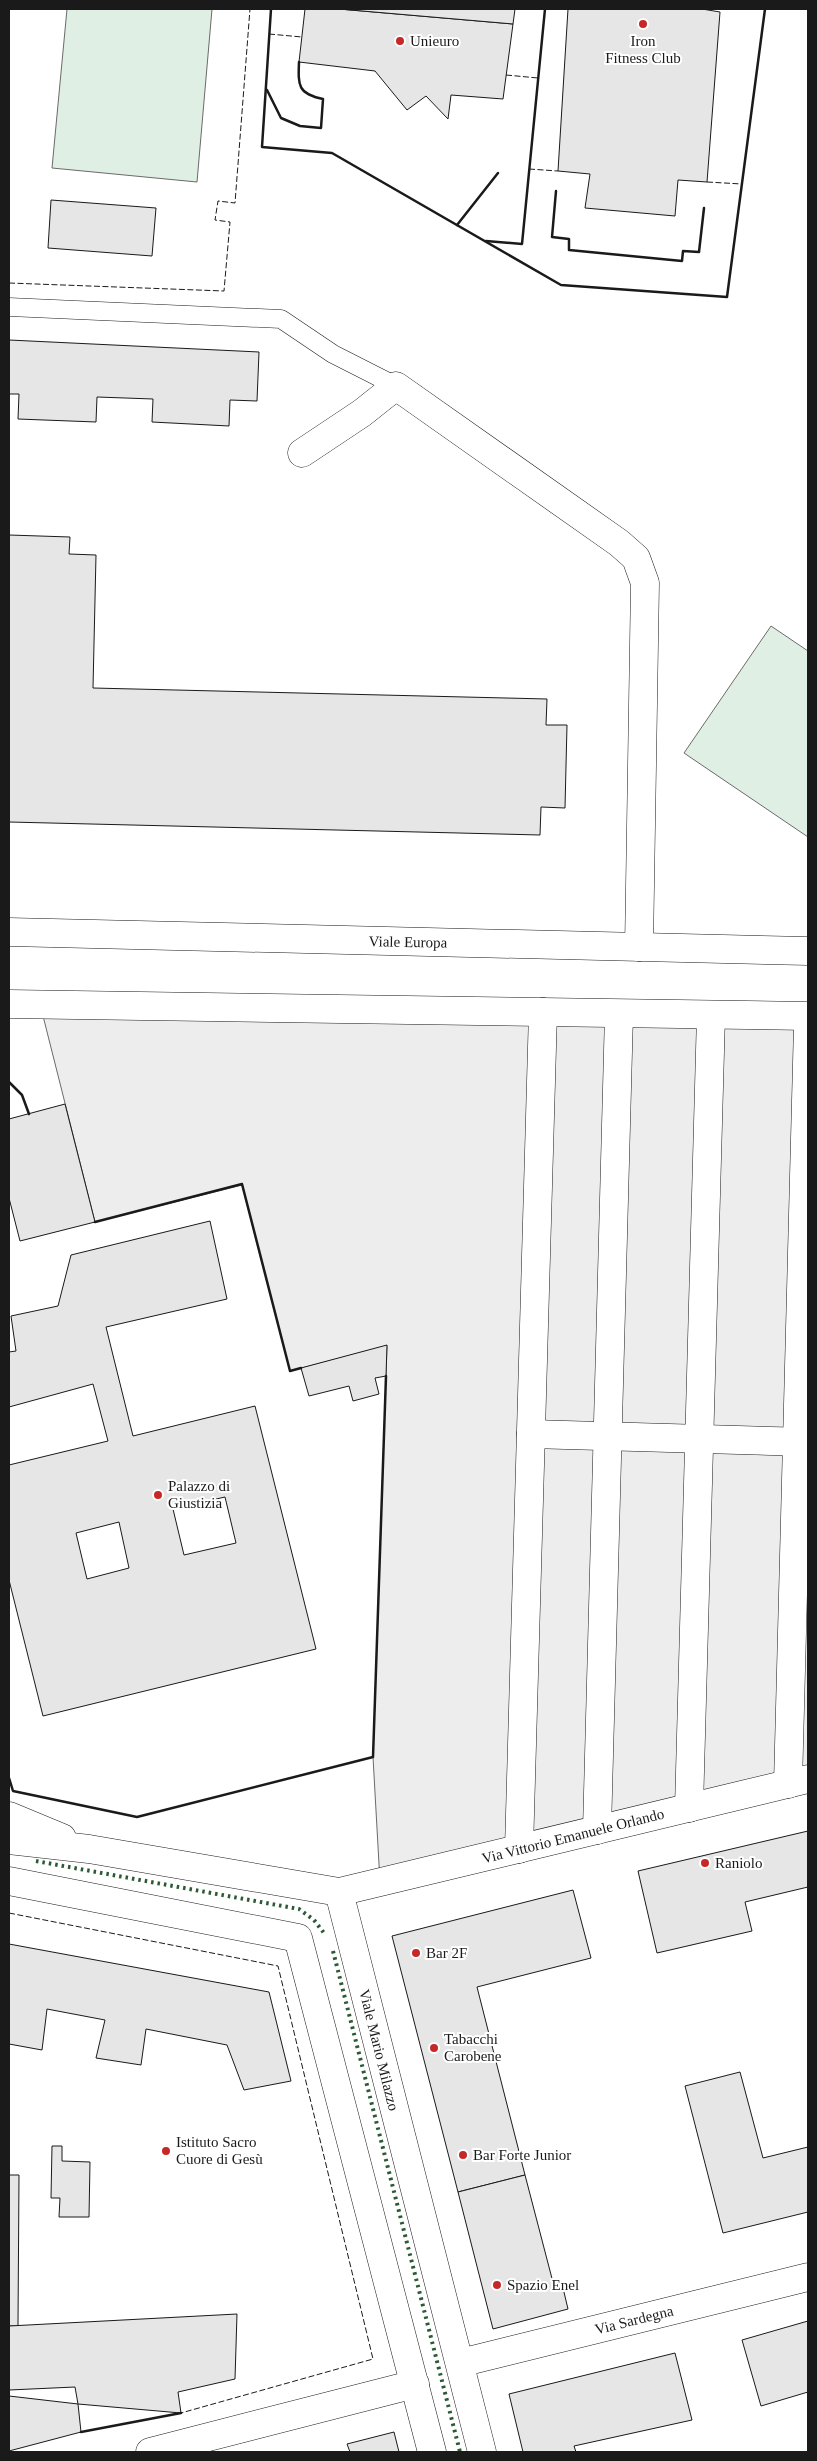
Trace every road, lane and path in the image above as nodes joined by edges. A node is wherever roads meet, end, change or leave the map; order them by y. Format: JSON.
{"nodes":[{"id":1,"x":9,"y":307,"type":"edge"},
{"id":2,"x":396,"y":386,"type":"junction"},
{"id":3,"x":302,"y":453,"type":"dead end"},
{"id":4,"x":9,"y":932,"type":"edge"},
{"id":5,"x":639,"y":947,"type":"junction"},
{"id":6,"x":808,"y":951,"type":"edge"},
{"id":7,"x":9,"y":1004,"type":"edge"},
{"id":8,"x":543,"y":1012,"type":"junction"},
{"id":9,"x":619,"y":1014,"type":"junction"},
{"id":10,"x":711,"y":1015,"type":"junction"},
{"id":11,"x":808,"y":1016,"type":"edge"},
{"id":12,"x":808,"y":1025,"type":"edge"},
{"id":13,"x":531,"y":1434,"type":"junction"},
{"id":14,"x":608,"y":1436,"type":"junction"},
{"id":15,"x":699,"y":1439,"type":"junction"},
{"id":16,"x":802,"y":1442,"type":"edge"},
{"id":17,"x":798,"y":1781,"type":"edge"},
{"id":18,"x":689,"y":1808,"type":"junction"},
{"id":19,"x":9,"y":1816,"type":"edge"},
{"id":20,"x":597,"y":1830,"type":"junction"},
{"id":21,"x":9,"y":1840,"type":"edge"},
{"id":22,"x":520,"y":1848,"type":"junction"},
{"id":23,"x":89,"y":1849,"type":"junction"},
{"id":24,"x":9,"y":1881,"type":"edge"},
{"id":25,"x":338,"y":1892,"type":"junction"},
{"id":26,"x":808,"y":2277,"type":"edge"},
{"id":27,"x":460,"y":2363,"type":"junction"},
{"id":28,"x":415,"y":2384,"type":"junction"},
{"id":29,"x":202,"y":2446,"type":"edge"},
{"id":30,"x":150,"y":2452,"type":"edge"},
{"id":31,"x":432,"y":2452,"type":"edge"},
{"id":32,"x":482,"y":2452,"type":"edge"}],
"edges":[{"from":1,"to":2,"type":"lane"},
{"from":2,"to":3,"type":"street"},
{"from":2,"to":5,"type":"street"},
{"from":4,"to":5,"type":"street","name":"Viale Europa"},
{"from":5,"to":6,"type":"street","name":"Viale Europa"},
{"from":7,"to":8,"type":"street"},
{"from":8,"to":9,"type":"street"},
{"from":8,"to":13,"type":"street"},
{"from":9,"to":10,"type":"street"},
{"from":9,"to":14,"type":"street"},
{"from":10,"to":11,"type":"street"},
{"from":10,"to":15,"type":"street"},
{"from":12,"to":16,"type":"street"},
{"from":13,"to":14,"type":"street"},
{"from":13,"to":22,"type":"street"},
{"from":14,"to":15,"type":"street"},
{"from":14,"to":20,"type":"street"},
{"from":15,"to":16,"type":"street"},
{"from":15,"to":18,"type":"street"},
{"from":16,"to":17,"type":"street"},
{"from":17,"to":18,"type":"street","name":"Via Vittorio Emanuele Orlando"},
{"from":18,"to":20,"type":"street","name":"Via Vittorio Emanuele Orlando"},
{"from":19,"to":23,"type":"street"},
{"from":20,"to":22,"type":"street","name":"Via Vittorio Emanuele Orlando"},
{"from":21,"to":23,"type":"street"},
{"from":22,"to":25,"type":"street","name":"Via Vittorio Emanuele Orlando"},
{"from":23,"to":25,"type":"street"},
{"from":24,"to":28,"type":"street"},
{"from":25,"to":27,"type":"street","name":"Viale Mario Milazzo"},
{"from":26,"to":27,"type":"street","name":"Via Sardegna"},
{"from":27,"to":32,"type":"street","name":"Viale Mario Milazzo"},
{"from":28,"to":29,"type":"street"},
{"from":28,"to":31,"type":"street"},
{"from":29,"to":30,"type":"street"}]}
